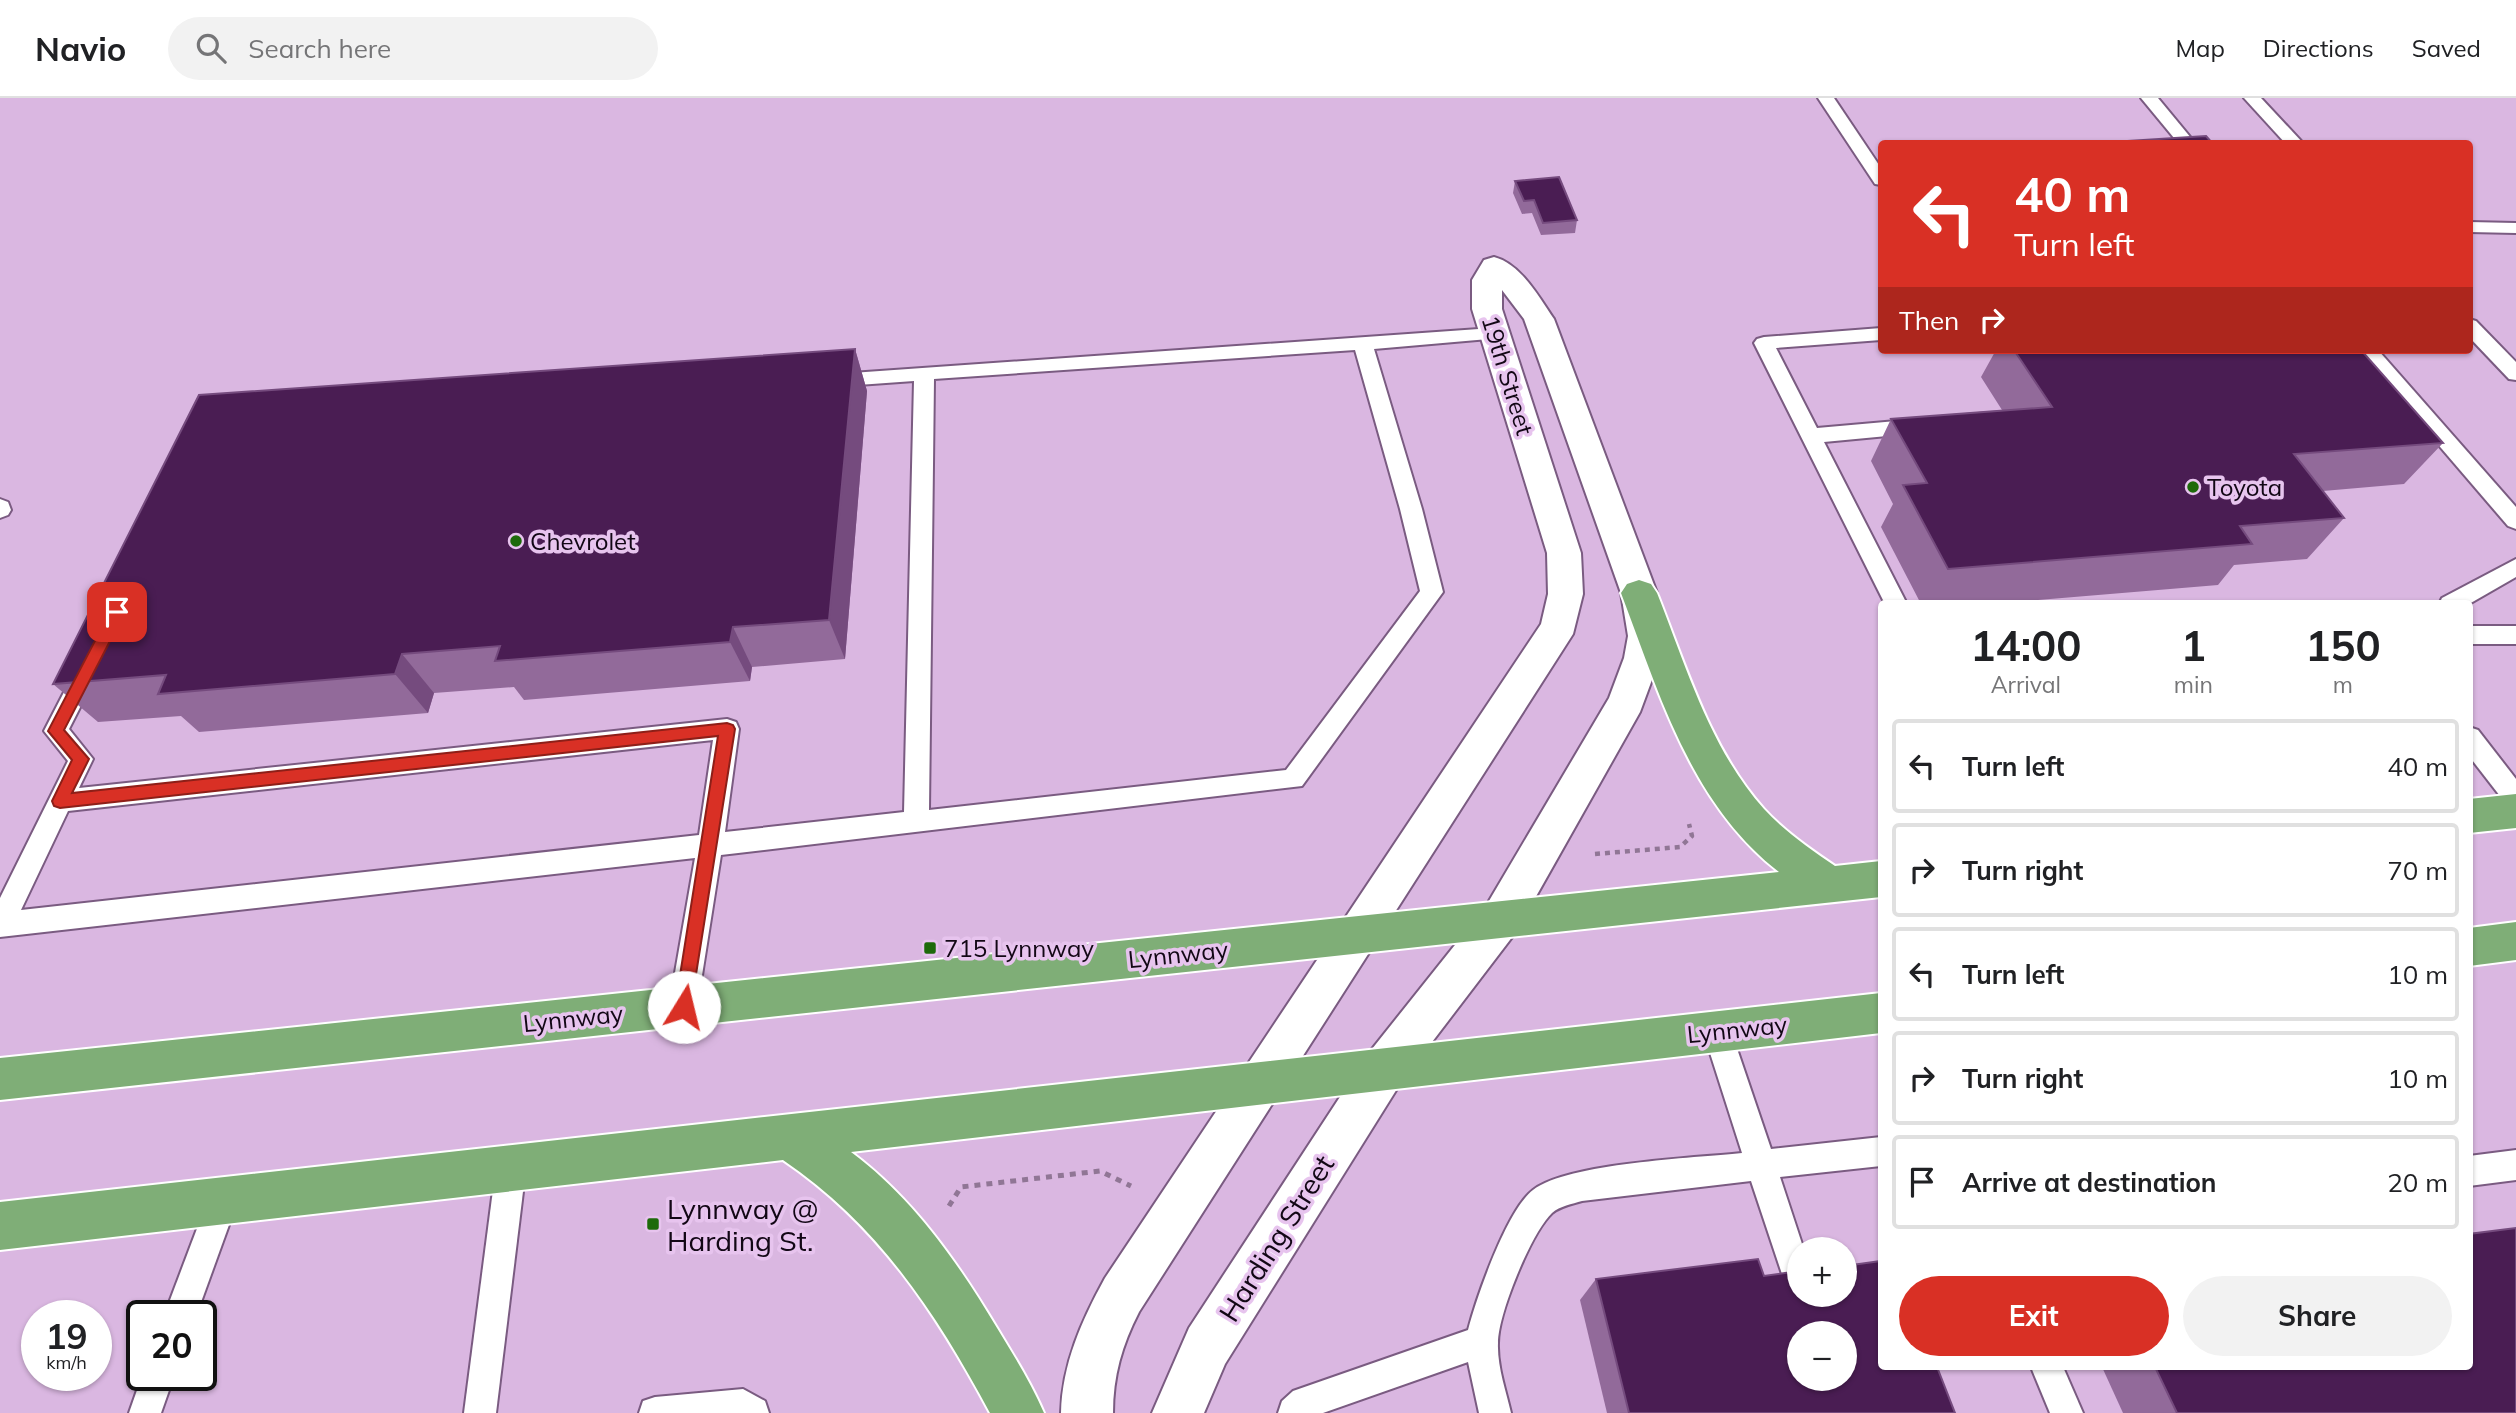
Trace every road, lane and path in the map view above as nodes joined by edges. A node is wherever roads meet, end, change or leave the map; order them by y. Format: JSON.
{"nodes":[{"id":1,"x":1826,"y":98,"type":"edge"},
{"id":2,"x":2148,"y":98,"type":"edge"},
{"id":3,"x":2252,"y":98,"type":"edge"},
{"id":4,"x":2185,"y":140,"type":"edge"},
{"id":5,"x":2292,"y":140,"type":"edge"},
{"id":6,"x":1878,"y":175,"type":"edge"},
{"id":7,"x":2473,"y":226,"type":"edge"},
{"id":8,"x":2516,"y":228,"type":"edge"},
{"id":9,"x":2473,"y":329,"type":"edge"},
{"id":10,"x":1493,"y":334,"type":"junction"},
{"id":11,"x":1878,"y":334,"type":"edge"},
{"id":12,"x":1362,"y":342,"type":"junction"},
{"id":13,"x":2370,"y":354,"type":"edge"},
{"id":14,"x":924,"y":373,"type":"junction"},
{"id":15,"x":2516,"y":374,"type":"edge"},
{"id":16,"x":814,"y":381,"type":"edge"},
{"id":17,"x":1944,"y":424,"type":"edge"},
{"id":18,"x":1811,"y":436,"type":"junction"},
{"id":19,"x":2516,"y":521,"type":"edge"},
{"id":20,"x":2516,"y":567,"type":"edge"},
{"id":21,"x":1639,"y":593,"type":"junction"},
{"id":22,"x":1894,"y":600,"type":"edge"},
{"id":23,"x":2457,"y":600,"type":"edge"},
{"id":24,"x":2473,"y":635,"type":"edge"},
{"id":25,"x":2516,"y":635,"type":"edge"},
{"id":26,"x":94,"y":657,"type":"edge"},
{"id":27,"x":2473,"y":742,"type":"edge"},
{"id":28,"x":2516,"y":798,"type":"edge"},
{"id":29,"x":60,"y":801,"type":"junction"},
{"id":30,"x":2516,"y":811,"type":"edge"},
{"id":31,"x":2473,"y":816,"type":"edge"},
{"id":32,"x":916,"y":822,"type":"junction"},
{"id":33,"x":1689,"y":823,"type":"dead end"},
{"id":34,"x":710,"y":845,"type":"junction"},
{"id":35,"x":1584,"y":855,"type":"dead end"},
{"id":36,"x":1878,"y":879,"type":"edge"},
{"id":37,"x":1828,"y":884,"type":"junction"},
{"id":38,"x":1501,"y":919,"type":"junction"},
{"id":39,"x":0,"y":925,"type":"edge"},
{"id":40,"x":1355,"y":935,"type":"junction"},
{"id":41,"x":2516,"y":942,"type":"edge"},
{"id":42,"x":2473,"y":947,"type":"edge"},
{"id":43,"x":684,"y":1007,"type":"junction"},
{"id":44,"x":1878,"y":1013,"type":"edge"},
{"id":45,"x":1717,"y":1031,"type":"junction"},
{"id":46,"x":1384,"y":1069,"type":"junction"},
{"id":47,"x":0,"y":1079,"type":"edge"},
{"id":48,"x":1258,"y":1083,"type":"junction"},
{"id":49,"x":788,"y":1136,"type":"junction"},
{"id":50,"x":1878,"y":1151,"type":"edge"},
{"id":51,"x":1761,"y":1165,"type":"junction"},
{"id":52,"x":2516,"y":1165,"type":"edge"},
{"id":53,"x":511,"y":1167,"type":"junction"},
{"id":54,"x":2473,"y":1170,"type":"edge"},
{"id":55,"x":1140,"y":1191,"type":"dead end"},
{"id":56,"x":223,"y":1200,"type":"junction"},
{"id":57,"x":945,"y":1213,"type":"dead end"},
{"id":58,"x":0,"y":1226,"type":"edge"},
{"id":59,"x":1787,"y":1244,"type":"edge"},
{"id":60,"x":186,"y":1300,"type":"edge"},
{"id":61,"x":1481,"y":1341,"type":"junction"},
{"id":62,"x":2048,"y":1370,"type":"edge"},
{"id":63,"x":153,"y":1391,"type":"edge"},
{"id":64,"x":145,"y":1413,"type":"edge"},
{"id":65,"x":480,"y":1413,"type":"edge"},
{"id":66,"x":654,"y":1413,"type":"edge"},
{"id":67,"x":752,"y":1413,"type":"edge"},
{"id":68,"x":1018,"y":1413,"type":"edge"},
{"id":69,"x":1087,"y":1413,"type":"edge"},
{"id":70,"x":1178,"y":1413,"type":"edge"},
{"id":71,"x":1294,"y":1413,"type":"edge"},
{"id":72,"x":1495,"y":1413,"type":"edge"},
{"id":73,"x":2067,"y":1413,"type":"edge"}],
"edges":[{"from":1,"to":6,"type":"lane"},
{"from":2,"to":4,"type":"lane"},
{"from":3,"to":5,"type":"lane"},
{"from":7,"to":8,"type":"lane"},
{"from":9,"to":15,"type":"lane"},
{"from":10,"to":12,"type":"lane"},
{"from":10,"to":21,"type":"street","name":"19th Street"},
{"from":10,"to":40,"type":"street","name":"19th Street"},
{"from":11,"to":18,"type":"lane"},
{"from":12,"to":14,"type":"lane"},
{"from":12,"to":32,"type":"lane"},
{"from":13,"to":19,"type":"lane"},
{"from":14,"to":16,"type":"lane"},
{"from":14,"to":32,"type":"lane"},
{"from":17,"to":18,"type":"lane"},
{"from":18,"to":22,"type":"lane"},
{"from":20,"to":23,"type":"lane"},
{"from":21,"to":37,"type":"highway"},
{"from":21,"to":38,"type":"street","name":"19th Street"},
{"from":24,"to":25,"type":"lane"},
{"from":26,"to":29,"type":"lane"},
{"from":27,"to":28,"type":"lane"},
{"from":29,"to":34,"type":"lane"},
{"from":29,"to":39,"type":"lane"},
{"from":30,"to":31,"type":"highway"},
{"from":32,"to":34,"type":"lane"},
{"from":33,"to":35,"type":"path"},
{"from":34,"to":39,"type":"lane"},
{"from":34,"to":43,"type":"lane"},
{"from":36,"to":37,"type":"highway","name":"Lynnway"},
{"from":37,"to":38,"type":"highway","name":"Lynnway"},
{"from":38,"to":40,"type":"highway","name":"Lynnway"},
{"from":38,"to":46,"type":"street"},
{"from":40,"to":43,"type":"highway","name":"Lynnway"},
{"from":40,"to":48,"type":"street"},
{"from":41,"to":42,"type":"highway"},
{"from":43,"to":47,"type":"highway","name":"Lynnway"},
{"from":44,"to":45,"type":"highway","name":"Lynnway"},
{"from":45,"to":46,"type":"highway","name":"Lynnway"},
{"from":45,"to":51,"type":"lane"},
{"from":46,"to":48,"type":"highway","name":"Lynnway"},
{"from":46,"to":70,"type":"street","name":"Harding Street"},
{"from":48,"to":49,"type":"highway","name":"Lynnway"},
{"from":48,"to":69,"type":"street"},
{"from":49,"to":53,"type":"highway","name":"Lynnway"},
{"from":49,"to":68,"type":"highway"},
{"from":50,"to":51,"type":"lane"},
{"from":51,"to":59,"type":"lane"},
{"from":51,"to":61,"type":"lane"},
{"from":52,"to":54,"type":"lane"},
{"from":53,"to":56,"type":"highway","name":"Lynnway"},
{"from":53,"to":65,"type":"lane"},
{"from":55,"to":57,"type":"path"},
{"from":56,"to":58,"type":"highway","name":"Lynnway"},
{"from":56,"to":60,"type":"lane"},
{"from":61,"to":71,"type":"lane"},
{"from":61,"to":72,"type":"lane"},
{"from":62,"to":73,"type":"lane"},
{"from":63,"to":64,"type":"lane"},
{"from":66,"to":67,"type":"lane"}]}
